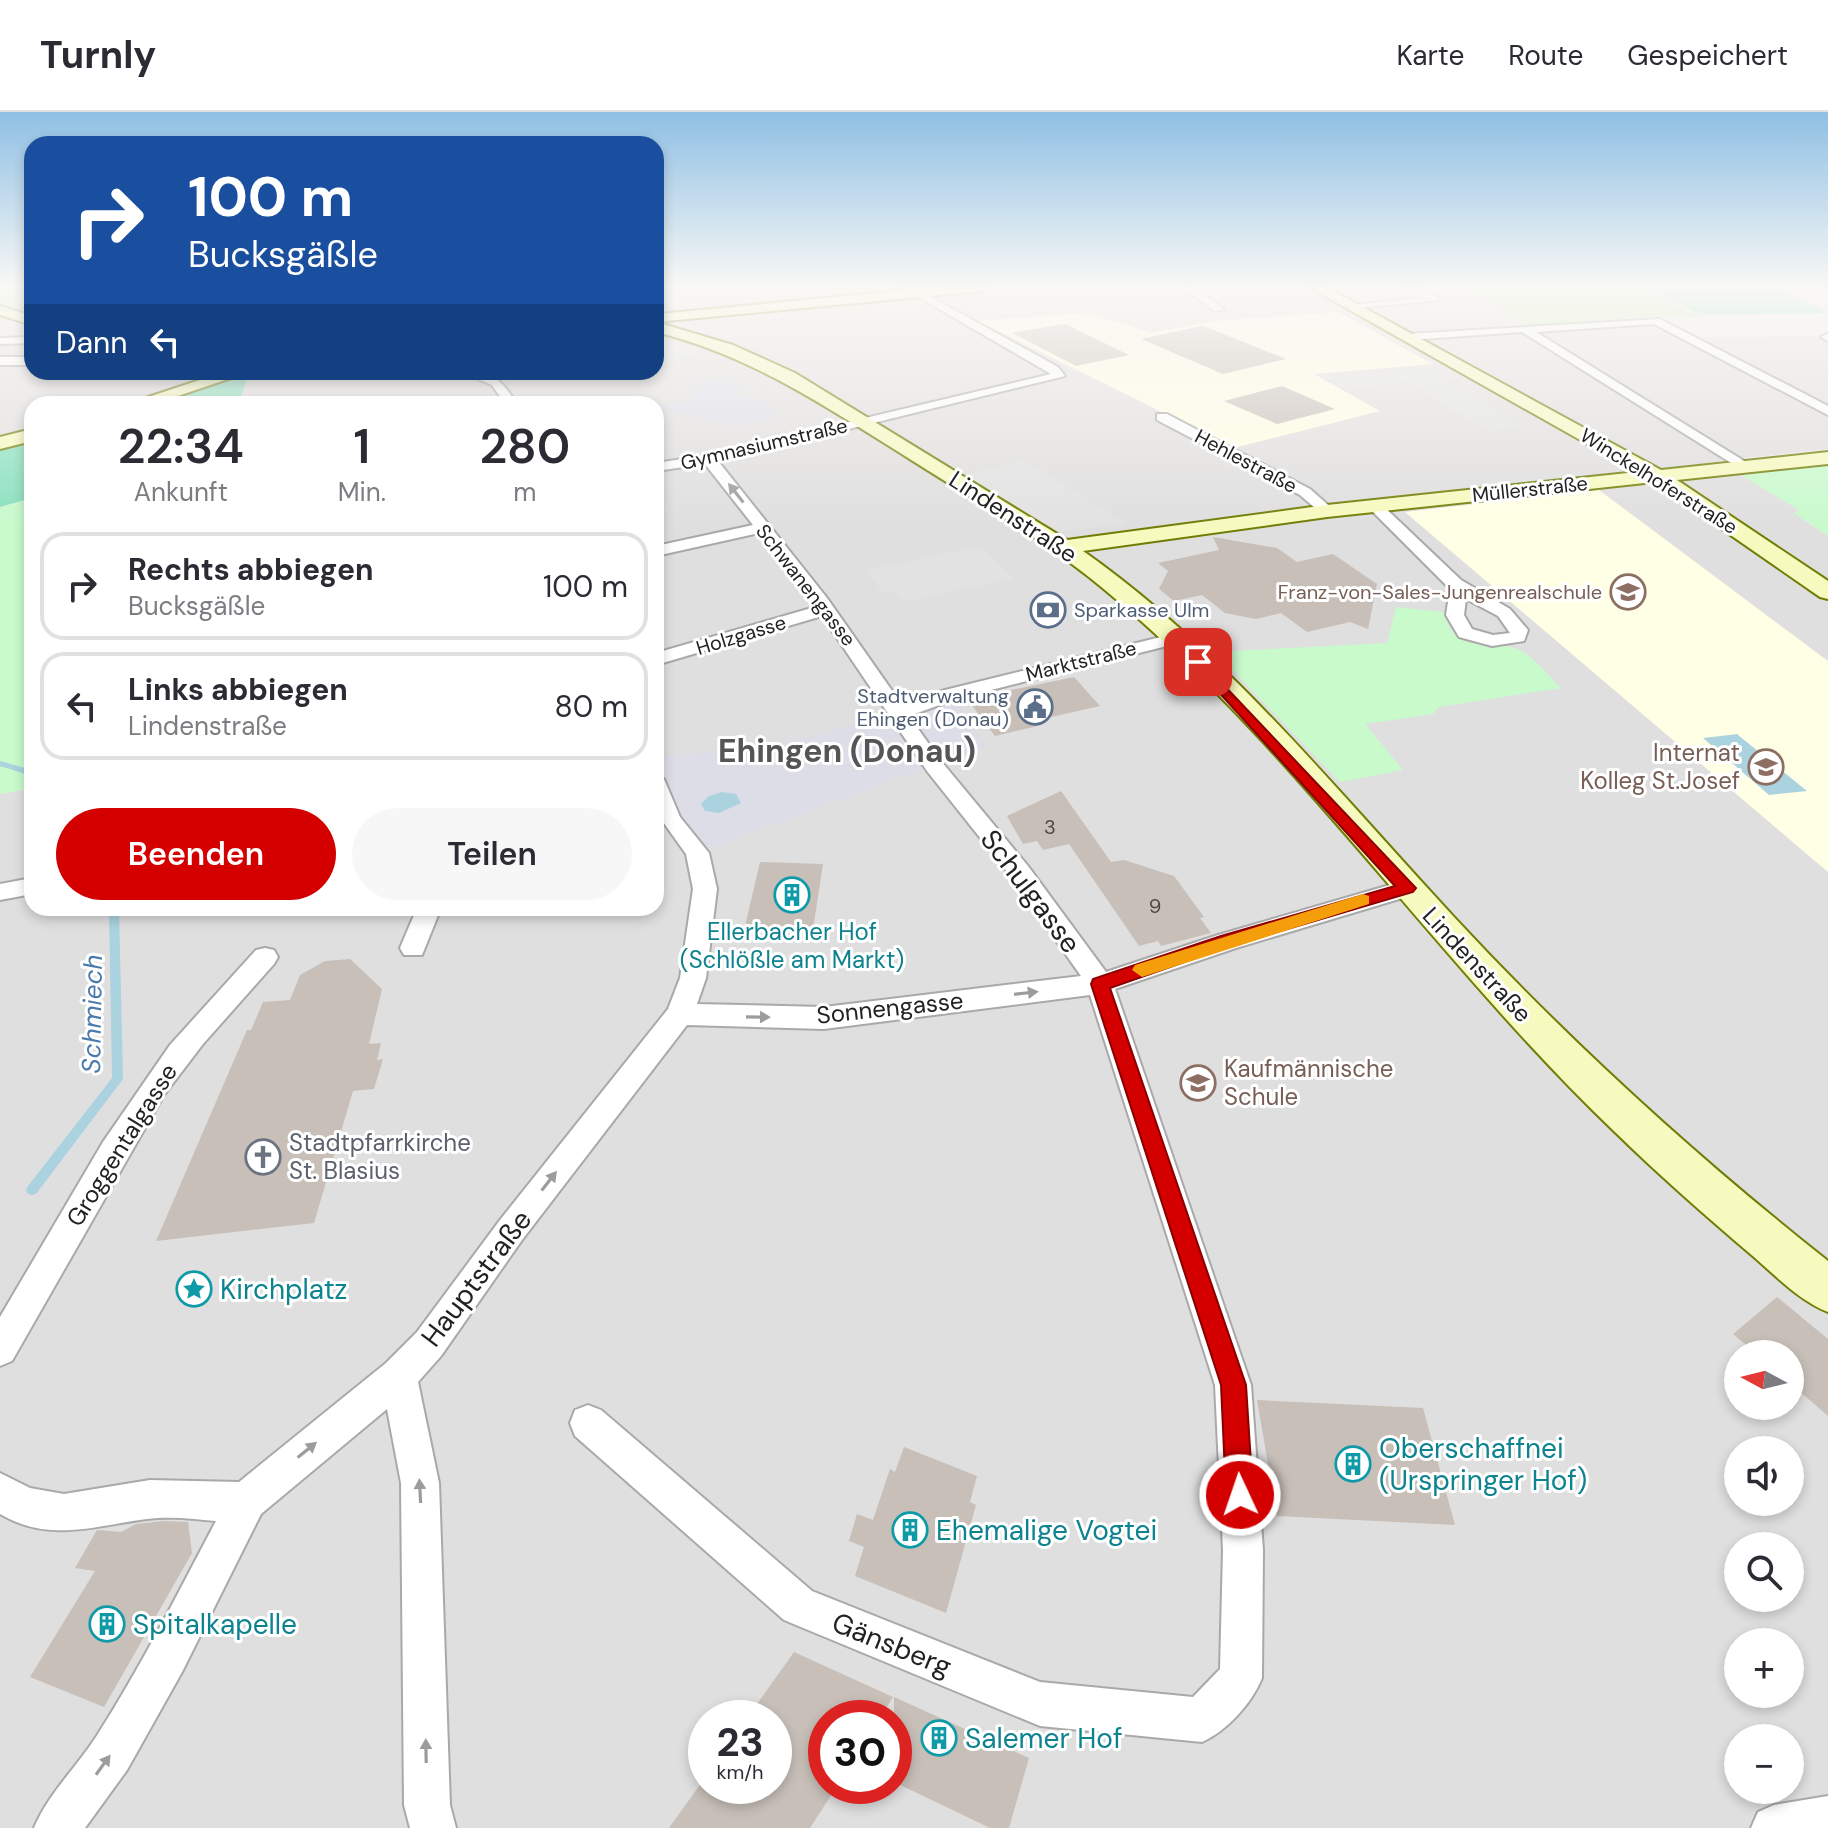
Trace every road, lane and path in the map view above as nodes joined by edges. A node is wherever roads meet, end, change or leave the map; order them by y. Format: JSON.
{"nodes":[{"id":1,"x":777,"y":367,"type":"edge"},
{"id":2,"x":1049,"y":367,"type":"edge"},
{"id":3,"x":1461,"y":367,"type":"edge"},
{"id":4,"x":1585,"y":367,"type":"edge"},
{"id":5,"x":1744,"y":367,"type":"edge"},
{"id":6,"x":215,"y":380,"type":"edge"},
{"id":7,"x":491,"y":380,"type":"edge"},
{"id":8,"x":162,"y":396,"type":"edge"},
{"id":9,"x":506,"y":396,"type":"edge"},
{"id":10,"x":1828,"y":411,"type":"edge"},
{"id":11,"x":1162,"y":417,"type":"dead end"},
{"id":12,"x":864,"y":421,"type":"junction"},
{"id":13,"x":24,"y":437,"type":"edge"},
{"id":14,"x":0,"y":443,"type":"edge"},
{"id":15,"x":1828,"y":458,"type":"edge"},
{"id":16,"x":709,"y":459,"type":"junction"},
{"id":17,"x":664,"y":466,"type":"edge"},
{"id":18,"x":1744,"y":467,"type":"junction"},
{"id":19,"x":1656,"y":475,"type":"junction"},
{"id":20,"x":1375,"y":506,"type":"junction"},
{"id":21,"x":1327,"y":511,"type":"junction"},
{"id":22,"x":762,"y":528,"type":"junction"},
{"id":23,"x":1062,"y":547,"type":"junction"},
{"id":24,"x":664,"y":549,"type":"edge"},
{"id":25,"x":1459,"y":587,"type":"dead end"},
{"id":26,"x":1828,"y":592,"type":"edge"},
{"id":27,"x":826,"y":609,"type":"junction"},
{"id":28,"x":1173,"y":639,"type":"junction"},
{"id":29,"x":664,"y":657,"type":"edge"},
{"id":30,"x":898,"y":713,"type":"junction"},
{"id":31,"x":934,"y":766,"type":"joint"},
{"id":32,"x":664,"y":822,"type":"edge"},
{"id":33,"x":24,"y":888,"type":"edge"},
{"id":34,"x":1407,"y":888,"type":"junction"},
{"id":35,"x":0,"y":892,"type":"edge"},
{"id":36,"x":426,"y":916,"type":"edge"},
{"id":37,"x":413,"y":948,"type":"dead end"},
{"id":38,"x":265,"y":957,"type":"dead end"},
{"id":39,"x":1100,"y":984,"type":"junction"},
{"id":40,"x":680,"y":1014,"type":"junction"},
{"id":41,"x":1828,"y":1290,"type":"edge"},
{"id":42,"x":0,"y":1349,"type":"edge"},
{"id":43,"x":399,"y":1376,"type":"junction"},
{"id":44,"x":588,"y":1423,"type":"dead end"},
{"id":45,"x":0,"y":1492,"type":"edge"},
{"id":46,"x":247,"y":1500,"type":"junction"},
{"id":47,"x":1241,"y":1678,"type":"joint"},
{"id":48,"x":1828,"y":1819,"type":"edge"},
{"id":49,"x":57,"y":1828,"type":"edge"},
{"id":50,"x":433,"y":1828,"type":"edge"},
{"id":51,"x":1774,"y":1828,"type":"edge"}],
"edges":[{"from":1,"to":12,"type":"street","name":"Lindenstraße"},
{"from":2,"to":12,"type":"street","name":"Gymnasiumstraße"},
{"from":3,"to":19,"type":"street","name":"Winckelhoferstraße"},
{"from":4,"to":18,"type":"street"},
{"from":5,"to":10,"type":"street"},
{"from":6,"to":8,"type":"street"},
{"from":7,"to":9,"type":"street"},
{"from":11,"to":21,"type":"street","name":"Hehlestraße"},
{"from":12,"to":16,"type":"street","name":"Gymnasiumstraße"},
{"from":12,"to":23,"type":"street","name":"Lindenstraße"},
{"from":13,"to":14,"type":"street"},
{"from":15,"to":18,"type":"street","name":"Müllerstraße"},
{"from":16,"to":17,"type":"street","name":"Gymnasiumstraße"},
{"from":22,"to":16,"type":"street","name":"Schwanengasse","one_way":true},
{"from":18,"to":19,"type":"street","name":"Müllerstraße"},
{"from":19,"to":20,"type":"street","name":"Müllerstraße"},
{"from":19,"to":26,"type":"street","name":"Winckelhoferstraße"},
{"from":20,"to":21,"type":"street","name":"Müllerstraße"},
{"from":20,"to":25,"type":"street"},
{"from":21,"to":23,"type":"street","name":"Müllerstraße"},
{"from":22,"to":24,"type":"street"},
{"from":22,"to":27,"type":"street","name":"Schwanengasse"},
{"from":23,"to":28,"type":"street","name":"Lindenstraße"},
{"from":27,"to":29,"type":"street","name":"Holzgasse"},
{"from":27,"to":30,"type":"street","name":"Schwanengasse"},
{"from":28,"to":30,"type":"street","name":"Marktstraße"},
{"from":28,"to":34,"type":"street","name":"Lindenstraße"},
{"from":30,"to":31,"type":"street","name":"Schwanengasse"},
{"from":31,"to":39,"type":"street","name":"Schulgasse"},
{"from":32,"to":40,"type":"street","name":"Hauptstraße"},
{"from":33,"to":35,"type":"street"},
{"from":34,"to":39,"type":"street","name":"Sonnengasse"},
{"from":34,"to":41,"type":"street","name":"Lindenstraße"},
{"from":36,"to":37,"type":"street"},
{"from":38,"to":42,"type":"street","name":"Groggentalgasse"},
{"from":40,"to":39,"type":"street","name":"Sonnengasse","one_way":true},
{"from":39,"to":47,"type":"street","name":"Schulgasse"},
{"from":43,"to":40,"type":"street","name":"Hauptstraße","one_way":true},
{"from":46,"to":43,"type":"street","one_way":true},
{"from":50,"to":43,"type":"street","one_way":true},
{"from":44,"to":47,"type":"street","name":"Gänsberg"},
{"from":45,"to":46,"type":"street"},
{"from":49,"to":46,"type":"street","one_way":true},
{"from":48,"to":51,"type":"street"}]}
